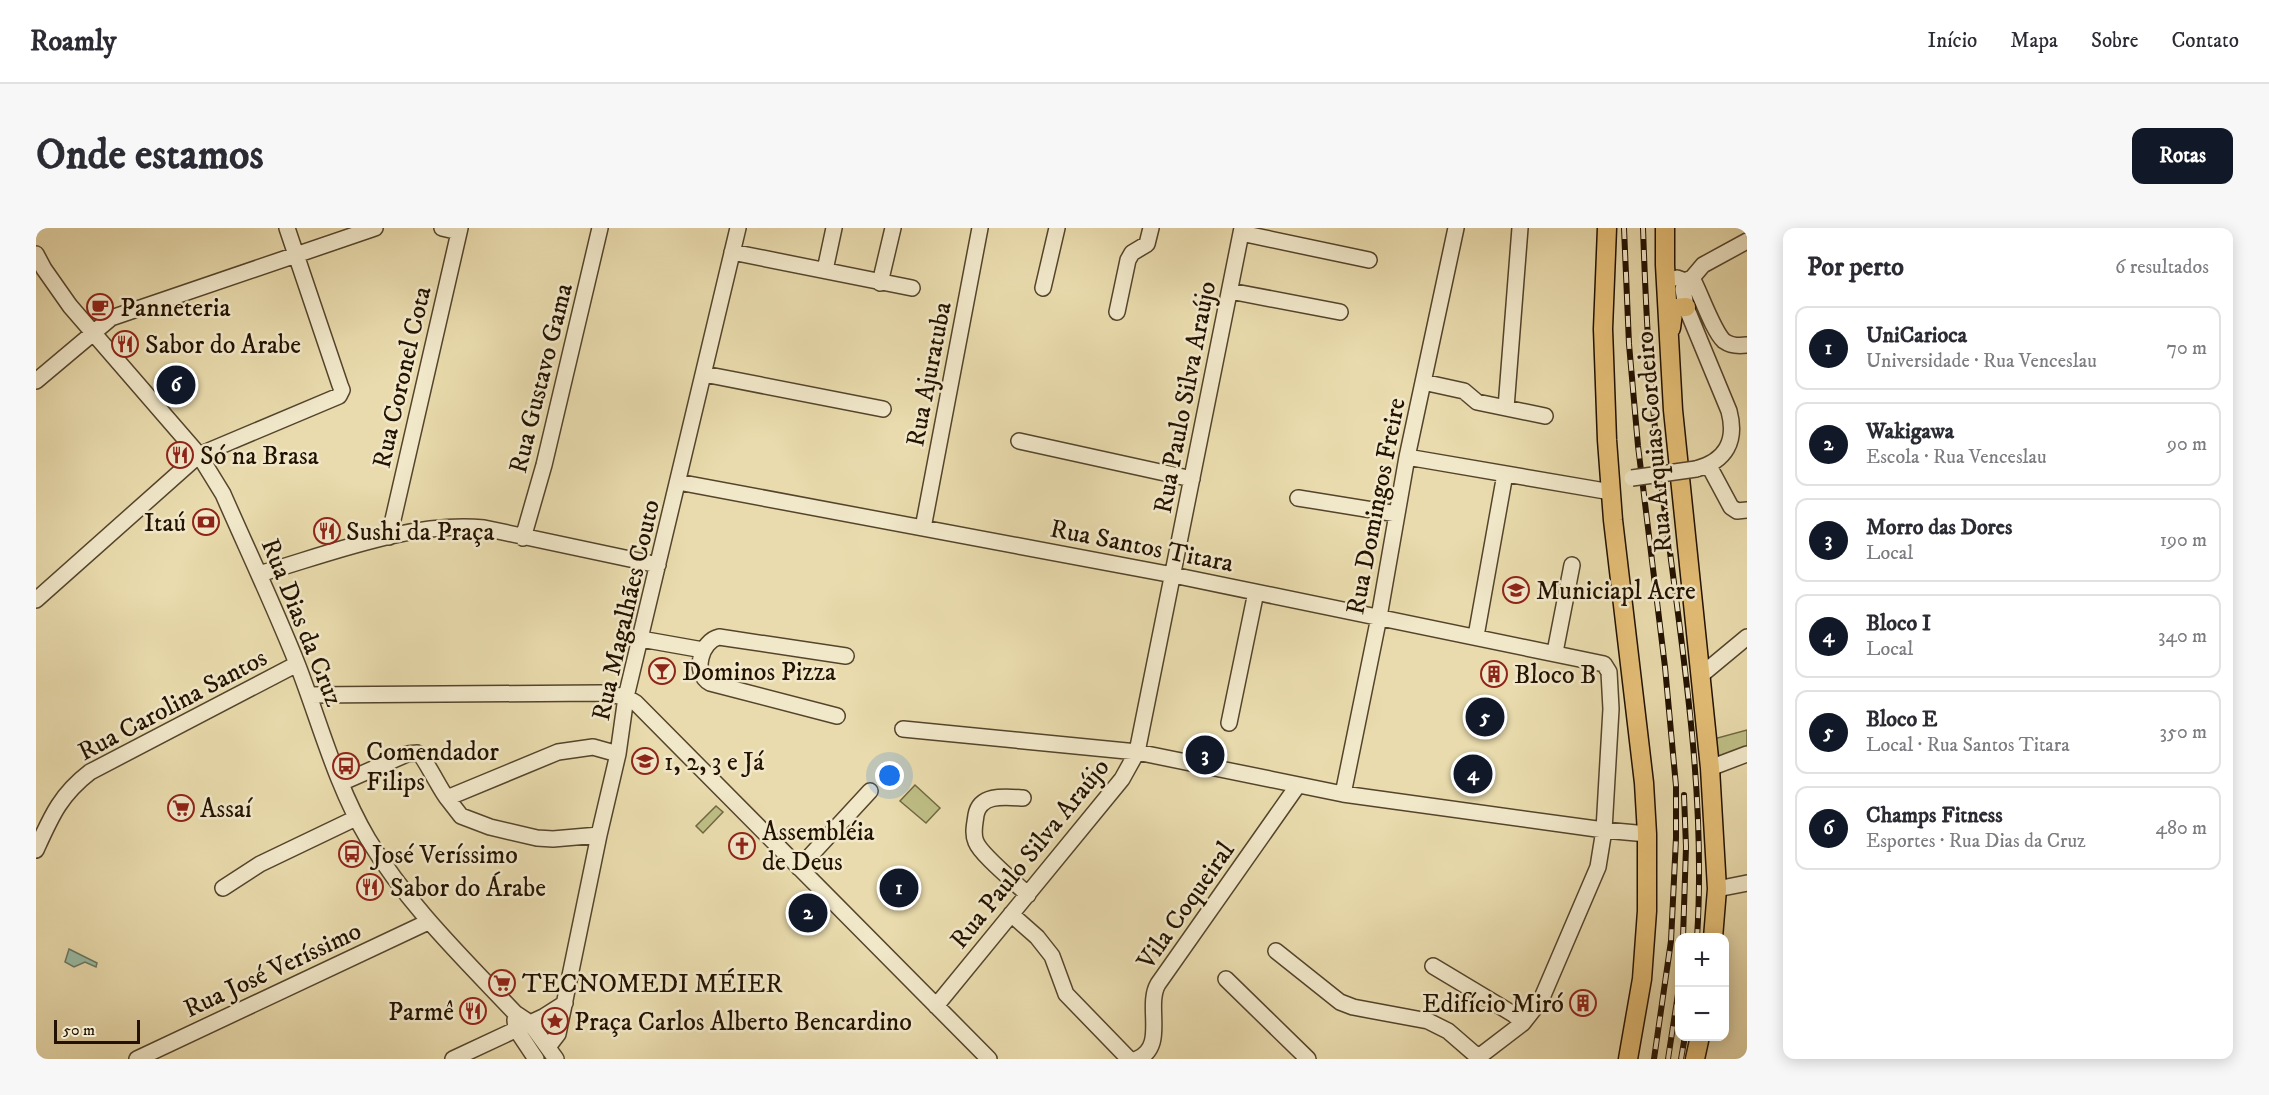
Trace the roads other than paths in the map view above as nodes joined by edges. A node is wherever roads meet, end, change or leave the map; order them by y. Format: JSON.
{"nodes":[{"id":1,"x":287,"y":228,"type":"edge"},
{"id":2,"x":375,"y":228,"type":"edge"},
{"id":3,"x":442,"y":228,"type":"edge"},
{"id":4,"x":600,"y":228,"type":"edge"},
{"id":5,"x":738,"y":228,"type":"edge"},
{"id":6,"x":834,"y":228,"type":"edge"},
{"id":7,"x":892,"y":228,"type":"edge"},
{"id":8,"x":980,"y":228,"type":"edge"},
{"id":9,"x":1057,"y":228,"type":"edge"},
{"id":10,"x":1151,"y":228,"type":"edge"},
{"id":11,"x":1456,"y":228,"type":"edge"},
{"id":12,"x":1520,"y":228,"type":"edge"},
{"id":13,"x":1607,"y":228,"type":"edge"},
{"id":14,"x":1665,"y":228,"type":"edge"},
{"id":15,"x":460,"y":230,"type":"edge"},
{"id":16,"x":1242,"y":231,"type":"edge"},
{"id":17,"x":1747,"y":241,"type":"edge"},
{"id":18,"x":732,"y":252,"type":"junction"},
{"id":19,"x":36,"y":254,"type":"edge"},
{"id":20,"x":296,"y":256,"type":"junction"},
{"id":21,"x":1369,"y":260,"type":"dead end"},
{"id":22,"x":1665,"y":265,"type":"junction"},
{"id":23,"x":825,"y":270,"type":"junction"},
{"id":24,"x":1689,"y":279,"type":"junction"},
{"id":25,"x":880,"y":284,"type":"junction"},
{"id":26,"x":912,"y":288,"type":"dead end"},
{"id":27,"x":1043,"y":288,"type":"dead end"},
{"id":28,"x":1230,"y":291,"type":"junction"},
{"id":29,"x":1686,"y":307,"type":"junction"},
{"id":30,"x":1117,"y":312,"type":"dead end"},
{"id":31,"x":1340,"y":312,"type":"dead end"},
{"id":32,"x":92,"y":332,"type":"junction"},
{"id":33,"x":1747,"y":345,"type":"edge"},
{"id":34,"x":1669,"y":348,"type":"junction"},
{"id":35,"x":704,"y":374,"type":"junction"},
{"id":36,"x":36,"y":381,"type":"edge"},
{"id":37,"x":1423,"y":382,"type":"junction"},
{"id":38,"x":1506,"y":408,"type":"junction"},
{"id":39,"x":883,"y":409,"type":"dead end"},
{"id":40,"x":1545,"y":416,"type":"dead end"},
{"id":41,"x":1019,"y":441,"type":"dead end"},
{"id":42,"x":199,"y":455,"type":"junction"},
{"id":43,"x":1407,"y":458,"type":"junction"},
{"id":44,"x":1703,"y":468,"type":"junction"},
{"id":45,"x":1505,"y":474,"type":"junction"},
{"id":46,"x":1192,"y":479,"type":"junction"},
{"id":47,"x":678,"y":482,"type":"junction"},
{"id":48,"x":1611,"y":487,"type":"junction"},
{"id":49,"x":1298,"y":498,"type":"dead end"},
{"id":50,"x":1747,"y":510,"type":"edge"},
{"id":51,"x":1397,"y":514,"type":"junction"},
{"id":52,"x":923,"y":528,"type":"junction"},
{"id":53,"x":389,"y":537,"type":"junction"},
{"id":54,"x":523,"y":538,"type":"junction"},
{"id":55,"x":658,"y":565,"type":"junction"},
{"id":56,"x":1572,"y":565,"type":"dead end"},
{"id":57,"x":259,"y":574,"type":"junction"},
{"id":58,"x":1173,"y":574,"type":"junction"},
{"id":59,"x":1256,"y":592,"type":"junction"},
{"id":60,"x":36,"y":600,"type":"edge"},
{"id":61,"x":1379,"y":617,"type":"junction"},
{"id":62,"x":1476,"y":636,"type":"junction"},
{"id":63,"x":1747,"y":637,"type":"edge"},
{"id":64,"x":641,"y":639,"type":"junction"},
{"id":65,"x":704,"y":650,"type":"junction"},
{"id":66,"x":1555,"y":652,"type":"junction"},
{"id":67,"x":846,"y":656,"type":"dead end"},
{"id":68,"x":297,"y":664,"type":"junction"},
{"id":69,"x":1700,"y":676,"type":"junction"},
{"id":70,"x":309,"y":695,"type":"junction"},
{"id":71,"x":626,"y":697,"type":"junction"},
{"id":72,"x":837,"y":716,"type":"dead end"},
{"id":73,"x":1229,"y":723,"type":"dead end"},
{"id":74,"x":903,"y":729,"type":"dead end"},
{"id":75,"x":1137,"y":752,"type":"junction"},
{"id":76,"x":618,"y":754,"type":"junction"},
{"id":77,"x":1747,"y":754,"type":"edge"},
{"id":78,"x":1710,"y":768,"type":"junction"},
{"id":79,"x":341,"y":783,"type":"junction"},
{"id":80,"x":1298,"y":785,"type":"junction"},
{"id":81,"x":870,"y":791,"type":"dead end"},
{"id":82,"x":1343,"y":794,"type":"junction"},
{"id":83,"x":447,"y":798,"type":"junction"},
{"id":84,"x":1023,"y":798,"type":"dead end"},
{"id":85,"x":356,"y":818,"type":"junction"},
{"id":86,"x":49,"y":822,"type":"junction"},
{"id":87,"x":1604,"y":830,"type":"junction"},
{"id":88,"x":36,"y":832,"type":"edge"},
{"id":89,"x":1647,"y":834,"type":"junction"},
{"id":90,"x":599,"y":835,"type":"junction"},
{"id":91,"x":36,"y":850,"type":"edge"},
{"id":92,"x":799,"y":868,"type":"junction"},
{"id":93,"x":1747,"y":883,"type":"edge"},
{"id":94,"x":223,"y":888,"type":"dead end"},
{"id":95,"x":1717,"y":889,"type":"junction"},
{"id":96,"x":1028,"y":895,"type":"junction"},
{"id":97,"x":1011,"y":914,"type":"junction"},
{"id":98,"x":428,"y":922,"type":"junction"},
{"id":99,"x":1713,"y":933,"type":"edge"},
{"id":100,"x":1276,"y":951,"type":"dead end"},
{"id":101,"x":1433,"y":966,"type":"dead end"},
{"id":102,"x":1226,"y":979,"type":"dead end"},
{"id":103,"x":565,"y":1003,"type":"junction"},
{"id":104,"x":936,"y":1006,"type":"junction"},
{"id":105,"x":1523,"y":1023,"type":"junction"},
{"id":106,"x":523,"y":1026,"type":"junction"},
{"id":107,"x":1699,"y":1041,"type":"edge"},
{"id":108,"x":552,"y":1053,"type":"edge"},
{"id":109,"x":1477,"y":1058,"type":"edge"},
{"id":110,"x":137,"y":1059,"type":"edge"},
{"id":111,"x":453,"y":1059,"type":"edge"},
{"id":112,"x":536,"y":1059,"type":"edge"},
{"id":113,"x":989,"y":1059,"type":"edge"},
{"id":114,"x":1129,"y":1059,"type":"edge"},
{"id":115,"x":1137,"y":1059,"type":"edge"},
{"id":116,"x":1308,"y":1059,"type":"edge"},
{"id":117,"x":1628,"y":1059,"type":"edge"},
{"id":118,"x":1695,"y":1059,"type":"edge"}],
"edges":[{"from":1,"to":20,"type":"street"},
{"from":2,"to":20,"type":"street"},
{"from":3,"to":15,"type":"street"},
{"from":4,"to":54,"type":"street","name":"Rua Gustavo Gama"},
{"from":5,"to":18,"type":"street","name":"Rua Magalhães Couto"},
{"from":6,"to":23,"type":"street"},
{"from":7,"to":25,"type":"street"},
{"from":8,"to":52,"type":"street","name":"Rua Ajuratuba"},
{"from":9,"to":27,"type":"street"},
{"from":10,"to":30,"type":"street"},
{"from":11,"to":37,"type":"street","name":"Rua Domingos Freire"},
{"from":12,"to":38,"type":"street"},
{"from":13,"to":48,"type":"main road"},
{"from":14,"to":22,"type":"main road","name":"Rua Arquias Cordeiro"},
{"from":15,"to":53,"type":"street","name":"Rua Coronel Cota"},
{"from":16,"to":21,"type":"street"},
{"from":16,"to":28,"type":"street","name":"Rua Paulo Silva Araújo"},
{"from":17,"to":24,"type":"street"},
{"from":18,"to":23,"type":"street"},
{"from":18,"to":35,"type":"street","name":"Rua Magalhães Couto"},
{"from":19,"to":32,"type":"street","name":"Rua Dias da Cruz"},
{"from":20,"to":32,"type":"street"},
{"from":20,"to":42,"type":"street"},
{"from":22,"to":24,"type":"street"},
{"from":22,"to":34,"type":"main road","name":"Rua Arquias Cordeiro"},
{"from":23,"to":25,"type":"street"},
{"from":24,"to":29,"type":"street"},
{"from":24,"to":33,"type":"street"},
{"from":25,"to":26,"type":"street"},
{"from":28,"to":31,"type":"street"},
{"from":28,"to":46,"type":"street","name":"Rua Paulo Silva Araújo"},
{"from":29,"to":34,"type":"main road"},
{"from":29,"to":44,"type":"street"},
{"from":32,"to":36,"type":"street"},
{"from":32,"to":42,"type":"street","name":"Rua Dias da Cruz"},
{"from":34,"to":69,"type":"main road","name":"Rua Arquias Cordeiro"},
{"from":35,"to":39,"type":"street"},
{"from":35,"to":47,"type":"street","name":"Rua Magalhães Couto"},
{"from":37,"to":38,"type":"street"},
{"from":37,"to":43,"type":"street","name":"Rua Domingos Freire"},
{"from":38,"to":40,"type":"street"},
{"from":41,"to":46,"type":"street"},
{"from":42,"to":57,"type":"street","name":"Rua Dias da Cruz"},
{"from":42,"to":60,"type":"street"},
{"from":43,"to":45,"type":"street"},
{"from":43,"to":51,"type":"street","name":"Rua Domingos Freire"},
{"from":44,"to":48,"type":"street","bridge":true},
{"from":44,"to":50,"type":"street"},
{"from":45,"to":48,"type":"street"},
{"from":45,"to":62,"type":"street"},
{"from":46,"to":58,"type":"street","name":"Rua Paulo Silva Araújo"},
{"from":47,"to":52,"type":"street","name":"Rua Santos Titara"},
{"from":47,"to":55,"type":"street","name":"Rua Magalhães Couto"},
{"from":48,"to":89,"type":"main road"},
{"from":49,"to":51,"type":"street"},
{"from":51,"to":61,"type":"street","name":"Rua Domingos Freire"},
{"from":52,"to":58,"type":"street","name":"Rua Santos Titara"},
{"from":53,"to":54,"type":"street"},
{"from":53,"to":57,"type":"street"},
{"from":54,"to":55,"type":"street"},
{"from":55,"to":64,"type":"street","name":"Rua Magalhães Couto"},
{"from":56,"to":66,"type":"street"},
{"from":57,"to":68,"type":"street","name":"Rua Dias da Cruz"},
{"from":58,"to":59,"type":"street","name":"Rua Santos Titara"},
{"from":58,"to":75,"type":"street","name":"Rua Paulo Silva Araújo"},
{"from":59,"to":61,"type":"street","name":"Rua Santos Titara"},
{"from":59,"to":73,"type":"street"},
{"from":61,"to":62,"type":"street","name":"Rua Santos Titara"},
{"from":61,"to":82,"type":"street","name":"Rua Domingos Freire"},
{"from":62,"to":66,"type":"street","name":"Rua Santos Titara"},
{"from":63,"to":69,"type":"street"},
{"from":64,"to":65,"type":"street"},
{"from":64,"to":71,"type":"street","name":"Rua Magalhães Couto"},
{"from":65,"to":67,"type":"street"},
{"from":65,"to":72,"type":"street"},
{"from":66,"to":87,"type":"street","name":"Rua Santos Titara"},
{"from":68,"to":70,"type":"street","name":"Rua Dias da Cruz"},
{"from":68,"to":86,"type":"street","name":"Rua Carolina Santos"},
{"from":69,"to":78,"type":"main road","name":"Rua Arquias Cordeiro"},
{"from":70,"to":71,"type":"street"},
{"from":70,"to":79,"type":"street","name":"Rua Dias da Cruz"},
{"from":71,"to":76,"type":"street","name":"Rua Magalhães Couto"},
{"from":71,"to":92,"type":"street"},
{"from":74,"to":75,"type":"street"},
{"from":75,"to":80,"type":"street"},
{"from":75,"to":96,"type":"street","name":"Rua Paulo Silva Araújo"},
{"from":76,"to":83,"type":"street"},
{"from":76,"to":90,"type":"street","name":"Rua Magalhães Couto"},
{"from":77,"to":78,"type":"street"},
{"from":78,"to":95,"type":"main road","name":"Rua Arquias Cordeiro"},
{"from":79,"to":83,"type":"street"},
{"from":79,"to":85,"type":"street","name":"Rua Dias da Cruz"},
{"from":80,"to":82,"type":"street"},
{"from":80,"to":115,"type":"street","name":"Vila Coqueiral"},
{"from":81,"to":92,"type":"street"},
{"from":82,"to":87,"type":"street"},
{"from":83,"to":90,"type":"street"},
{"from":84,"to":96,"type":"street"},
{"from":85,"to":94,"type":"street"},
{"from":85,"to":98,"type":"street","name":"Rua Dias da Cruz"},
{"from":86,"to":88,"type":"street"},
{"from":86,"to":91,"type":"street","name":"Rua Carolina Santos"},
{"from":87,"to":89,"type":"street"},
{"from":87,"to":105,"type":"street"},
{"from":89,"to":117,"type":"main road"},
{"from":90,"to":103,"type":"street","name":"Rua Magalhães Couto"},
{"from":92,"to":104,"type":"street"},
{"from":93,"to":95,"type":"street"},
{"from":95,"to":99,"type":"main road","name":"Rua Arquias Cordeiro"},
{"from":96,"to":97,"type":"street","name":"Rua Paulo Silva Araújo"},
{"from":97,"to":104,"type":"street","name":"Rua Paulo Silva Araújo"},
{"from":97,"to":114,"type":"street"},
{"from":98,"to":106,"type":"street","name":"Rua Dias da Cruz"},
{"from":98,"to":110,"type":"street","name":"Rua José Veríssimo"},
{"from":100,"to":109,"type":"street"},
{"from":101,"to":105,"type":"street"},
{"from":102,"to":116,"type":"street"},
{"from":103,"to":106,"type":"street"},
{"from":103,"to":108,"type":"street","name":"Rua Magalhães Couto"},
{"from":104,"to":113,"type":"street"},
{"from":105,"to":109,"type":"street"},
{"from":106,"to":108,"type":"street","name":"Rua Dias da Cruz"},
{"from":106,"to":111,"type":"street"},
{"from":106,"to":112,"type":"street","name":"Rua Dias da Cruz"},
{"from":107,"to":118,"type":"main road"}]}
